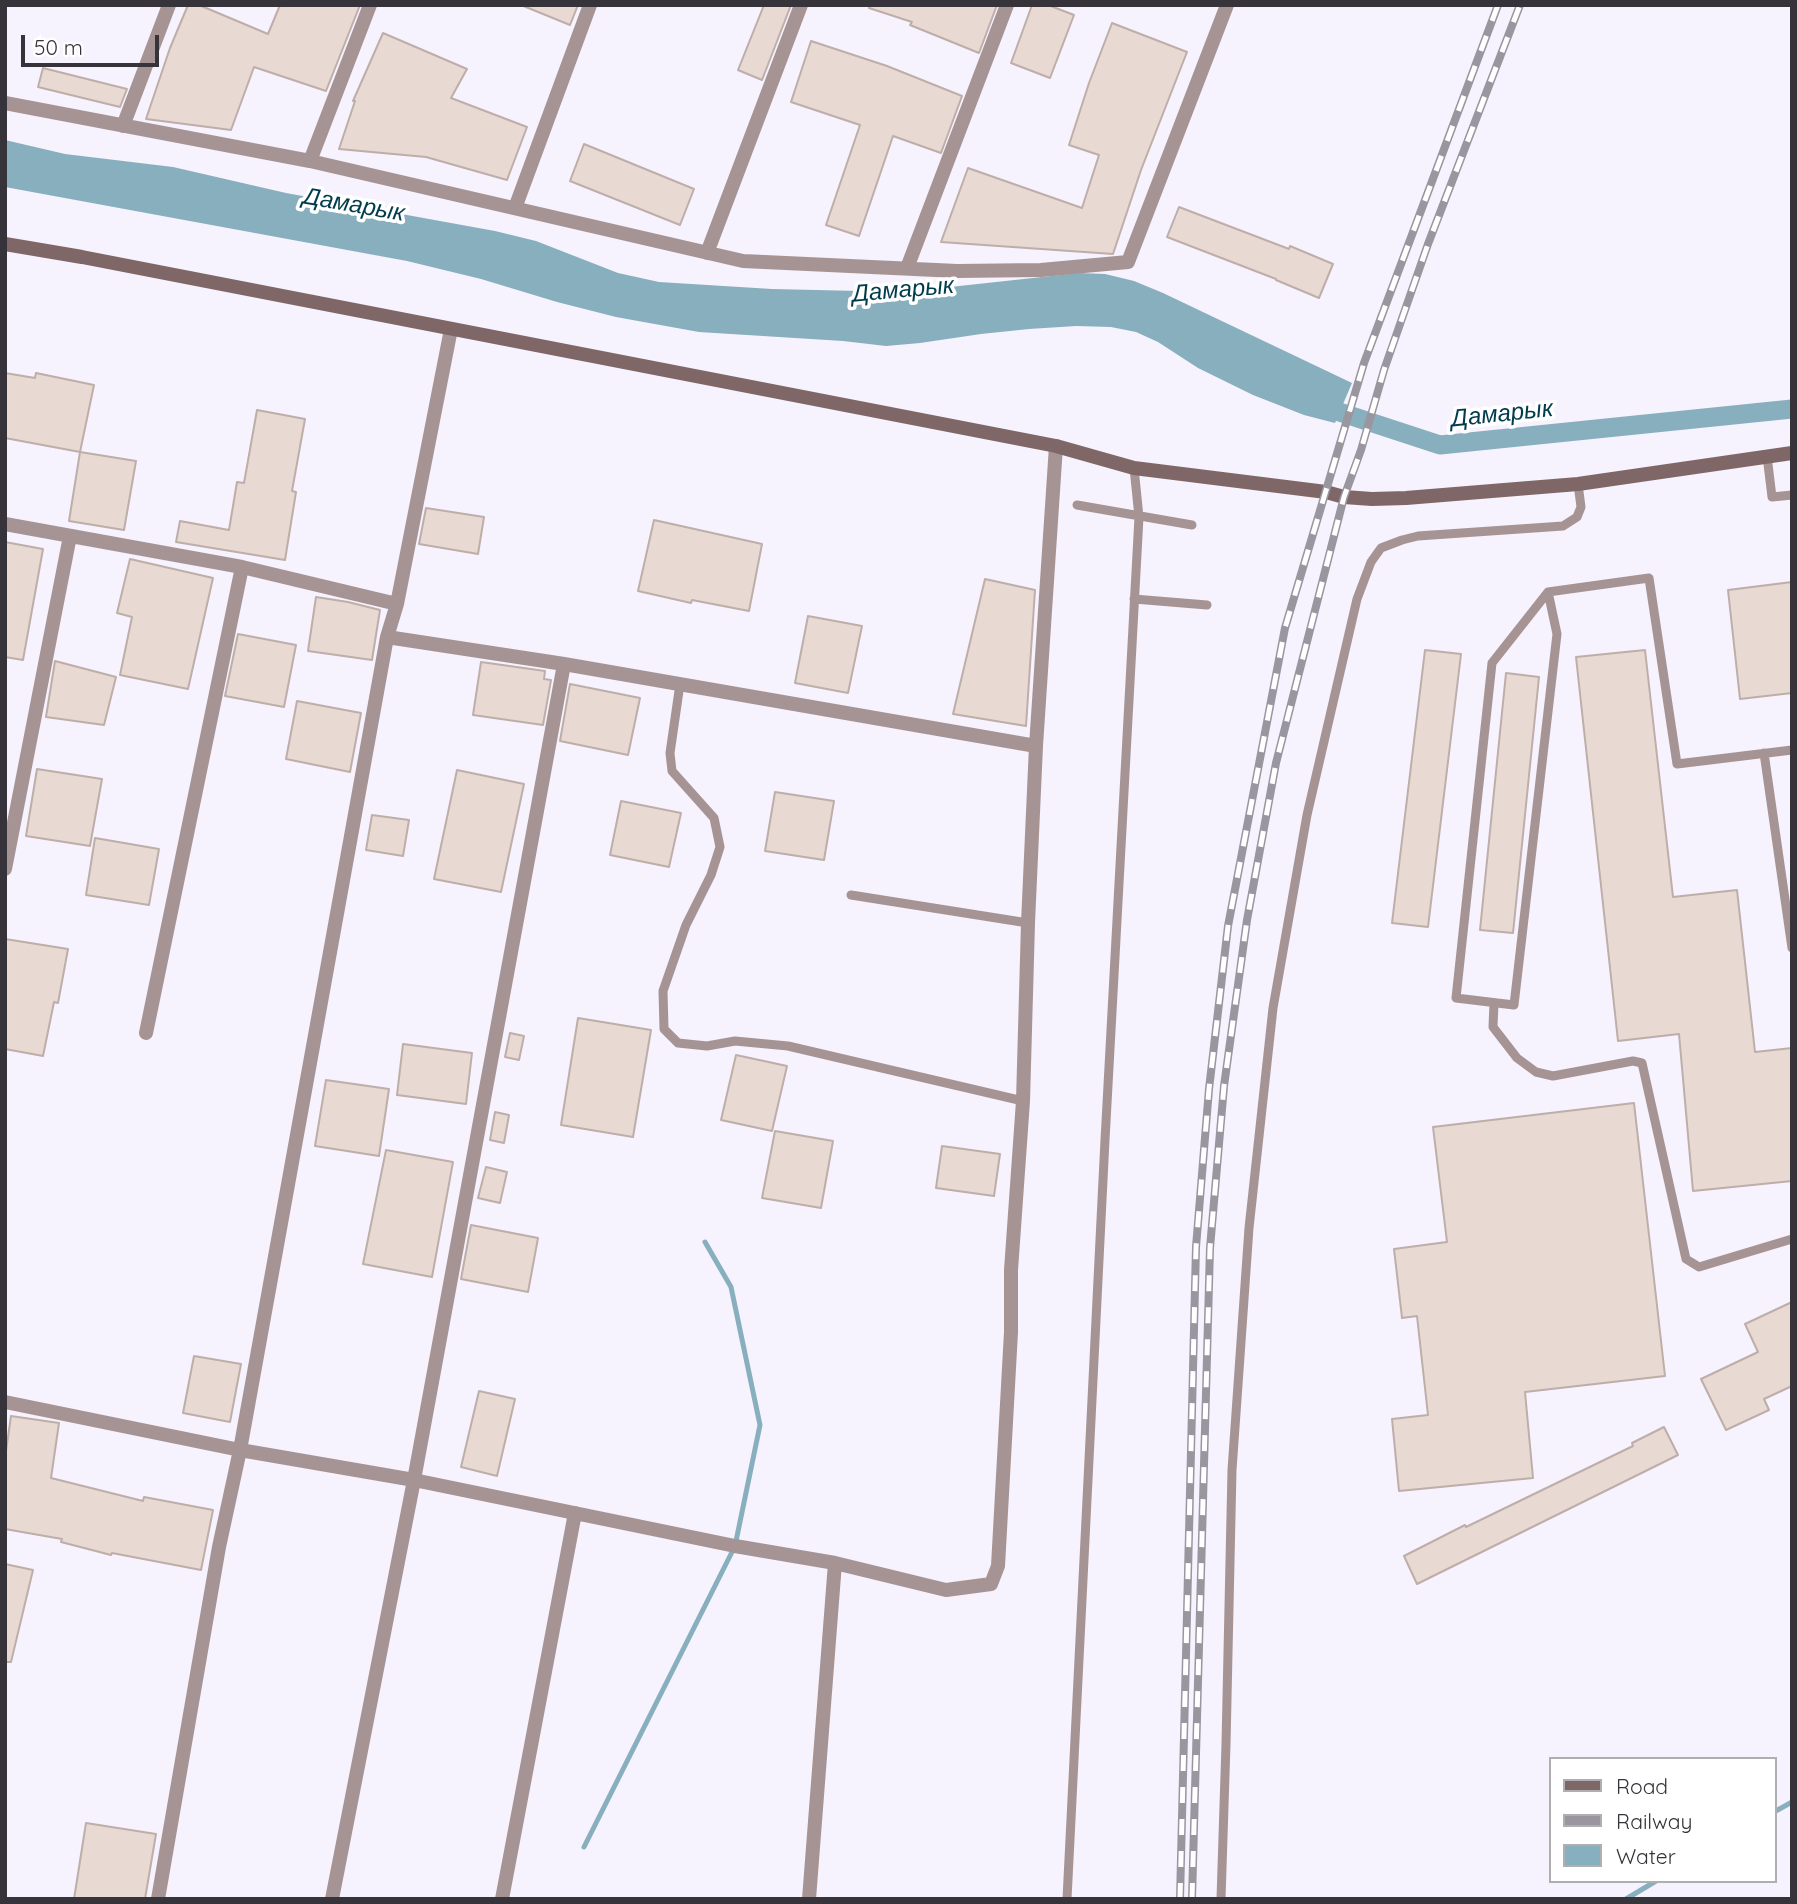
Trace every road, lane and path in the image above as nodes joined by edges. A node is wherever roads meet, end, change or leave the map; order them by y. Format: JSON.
{"nodes":[{"id":1,"x":169,"y":5,"type":"edge"},
{"id":2,"x":370,"y":5,"type":"edge"},
{"id":3,"x":590,"y":5,"type":"edge"},
{"id":4,"x":801,"y":5,"type":"edge"},
{"id":5,"x":1007,"y":5,"type":"edge"},
{"id":6,"x":1227,"y":5,"type":"edge"},
{"id":7,"x":5,"y":103,"type":"edge"},
{"id":8,"x":123,"y":126,"type":"junction"},
{"id":9,"x":310,"y":162,"type":"junction"},
{"id":10,"x":514,"y":208,"type":"junction"},
{"id":11,"x":5,"y":244,"type":"edge"},
{"id":12,"x":707,"y":253,"type":"junction"},
{"id":13,"x":907,"y":268,"type":"junction"},
{"id":14,"x":451,"y":329,"type":"junction"},
{"id":15,"x":1056,"y":446,"type":"junction"},
{"id":16,"x":1792,"y":453,"type":"edge"},
{"id":17,"x":1767,"y":456,"type":"junction"},
{"id":18,"x":1134,"y":468,"type":"junction"},
{"id":19,"x":1578,"y":484,"type":"junction"},
{"id":20,"x":1792,"y":495,"type":"edge"},
{"id":21,"x":1077,"y":505,"type":"dead end"},
{"id":22,"x":1139,"y":517,"type":"junction"},
{"id":23,"x":5,"y":524,"type":"edge"},
{"id":24,"x":1192,"y":525,"type":"dead end"},
{"id":25,"x":70,"y":536,"type":"junction"},
{"id":26,"x":242,"y":567,"type":"junction"},
{"id":27,"x":1548,"y":593,"type":"junction"},
{"id":28,"x":1134,"y":599,"type":"junction"},
{"id":29,"x":397,"y":604,"type":"junction"},
{"id":30,"x":1207,"y":604,"type":"dead end"},
{"id":31,"x":387,"y":637,"type":"junction"},
{"id":32,"x":564,"y":664,"type":"junction"},
{"id":33,"x":680,"y":684,"type":"junction"},
{"id":34,"x":1036,"y":746,"type":"junction"},
{"id":35,"x":1792,"y":750,"type":"edge"},
{"id":36,"x":1765,"y":753,"type":"junction"},
{"id":37,"x":5,"y":869,"type":"edge"},
{"id":38,"x":851,"y":895,"type":"dead end"},
{"id":39,"x":1028,"y":923,"type":"junction"},
{"id":40,"x":1792,"y":948,"type":"edge"},
{"id":41,"x":1494,"y":1003,"type":"junction"},
{"id":42,"x":145,"y":1033,"type":"dead end"},
{"id":43,"x":1023,"y":1101,"type":"junction"},
{"id":44,"x":1792,"y":1239,"type":"edge"},
{"id":45,"x":5,"y":1402,"type":"edge"},
{"id":46,"x":240,"y":1450,"type":"junction"},
{"id":47,"x":414,"y":1480,"type":"junction"},
{"id":48,"x":575,"y":1513,"type":"junction"},
{"id":49,"x":835,"y":1563,"type":"junction"},
{"id":50,"x":158,"y":1899,"type":"edge"},
{"id":51,"x":332,"y":1899,"type":"edge"},
{"id":52,"x":502,"y":1899,"type":"edge"},
{"id":53,"x":809,"y":1899,"type":"edge"},
{"id":54,"x":1067,"y":1899,"type":"edge"},
{"id":55,"x":1221,"y":1899,"type":"edge"}],
"edges":[{"from":1,"to":8,"type":"street"},
{"from":2,"to":9,"type":"street"},
{"from":3,"to":10,"type":"street"},
{"from":4,"to":12,"type":"street"},
{"from":5,"to":13,"type":"street"},
{"from":6,"to":13,"type":"street"},
{"from":7,"to":8,"type":"street"},
{"from":8,"to":9,"type":"street"},
{"from":9,"to":10,"type":"street"},
{"from":10,"to":12,"type":"street"},
{"from":11,"to":14,"type":"main road"},
{"from":12,"to":13,"type":"street"},
{"from":14,"to":15,"type":"main road"},
{"from":14,"to":29,"type":"street"},
{"from":15,"to":18,"type":"main road"},
{"from":15,"to":34,"type":"street"},
{"from":16,"to":17,"type":"main road"},
{"from":17,"to":19,"type":"main road"},
{"from":17,"to":20,"type":"lane"},
{"from":18,"to":19,"type":"main road"},
{"from":18,"to":22,"type":"lane"},
{"from":19,"to":55,"type":"lane"},
{"from":21,"to":22,"type":"lane"},
{"from":22,"to":24,"type":"lane"},
{"from":22,"to":28,"type":"lane"},
{"from":23,"to":25,"type":"street"},
{"from":25,"to":26,"type":"street"},
{"from":25,"to":37,"type":"street"},
{"from":26,"to":29,"type":"street"},
{"from":26,"to":42,"type":"street"},
{"from":27,"to":36,"type":"lane"},
{"from":27,"to":41,"type":"lane"},
{"from":27,"to":41,"type":"lane"},
{"from":28,"to":30,"type":"lane"},
{"from":28,"to":54,"type":"lane"},
{"from":29,"to":31,"type":"street"},
{"from":31,"to":32,"type":"street"},
{"from":31,"to":46,"type":"street"},
{"from":32,"to":33,"type":"street"},
{"from":32,"to":47,"type":"street"},
{"from":33,"to":34,"type":"street"},
{"from":33,"to":43,"type":"lane"},
{"from":34,"to":39,"type":"street"},
{"from":35,"to":36,"type":"lane"},
{"from":36,"to":40,"type":"lane"},
{"from":38,"to":39,"type":"lane"},
{"from":39,"to":43,"type":"street"},
{"from":41,"to":44,"type":"lane"},
{"from":43,"to":49,"type":"street"},
{"from":45,"to":46,"type":"street"},
{"from":46,"to":47,"type":"street"},
{"from":46,"to":50,"type":"street"},
{"from":47,"to":48,"type":"street"},
{"from":47,"to":51,"type":"street"},
{"from":48,"to":49,"type":"street"},
{"from":48,"to":52,"type":"street"},
{"from":49,"to":53,"type":"street"}]}
